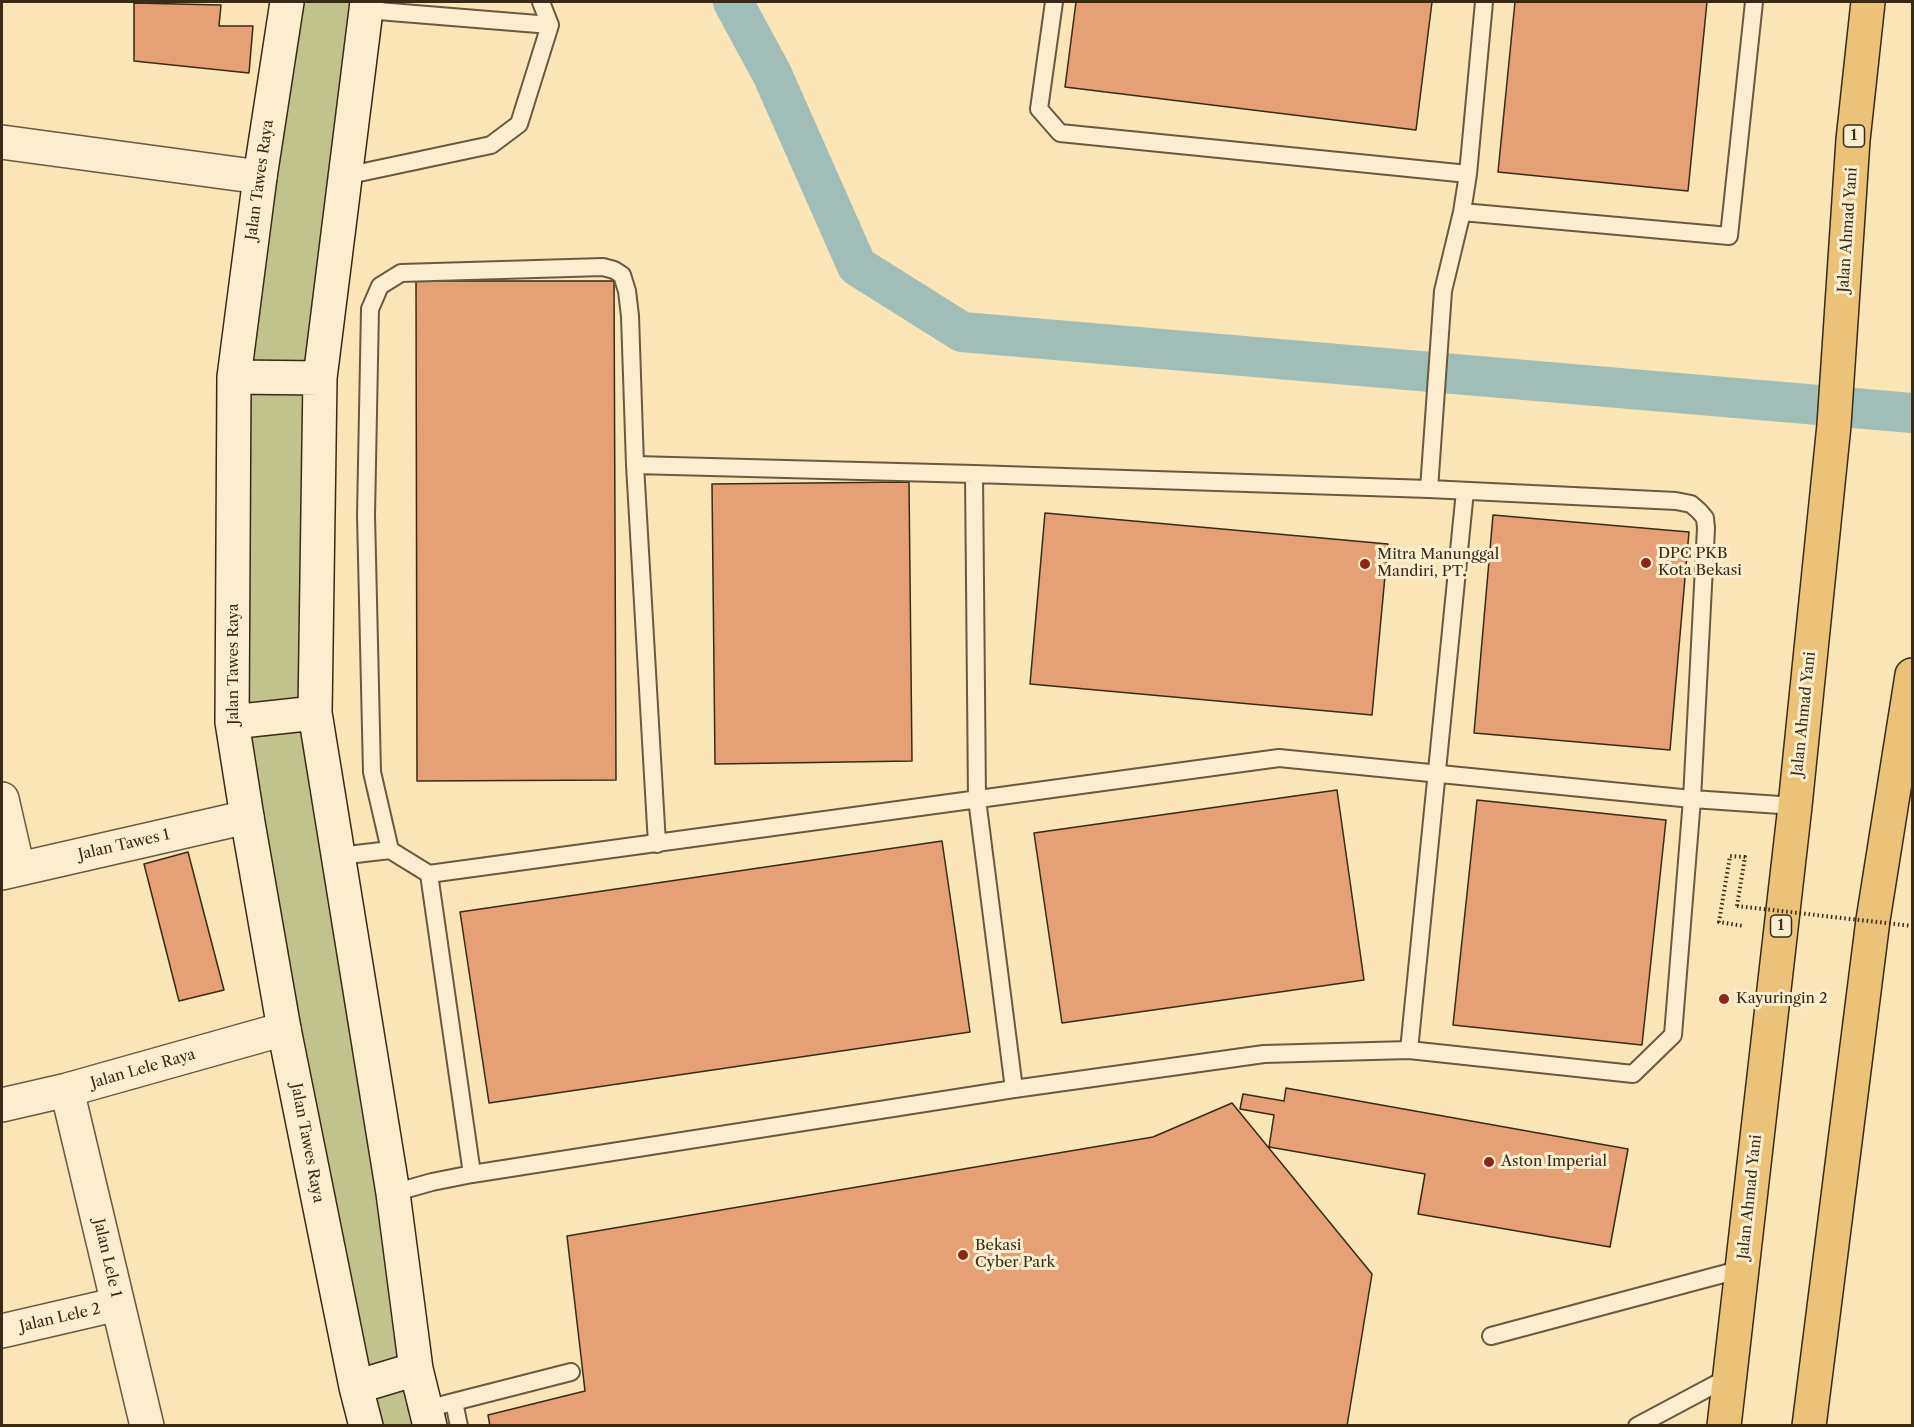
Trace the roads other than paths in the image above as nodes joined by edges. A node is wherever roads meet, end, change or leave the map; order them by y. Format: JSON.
{"nodes":[{"id":1,"x":287,"y":2,"type":"edge"},
{"id":2,"x":541,"y":2,"type":"edge"},
{"id":3,"x":1054,"y":2,"type":"edge"},
{"id":4,"x":1484,"y":2,"type":"edge"},
{"id":5,"x":1754,"y":2,"type":"edge"},
{"id":6,"x":1868,"y":2,"type":"edge"},
{"id":7,"x":366,"y":6,"type":"edge"},
{"id":8,"x":550,"y":25,"type":"junction"},
{"id":9,"x":2,"y":142,"type":"edge"},
{"id":10,"x":1468,"y":174,"type":"junction"},
{"id":11,"x":345,"y":176,"type":"junction"},
{"id":12,"x":260,"y":177,"type":"junction"},
{"id":13,"x":1462,"y":212,"type":"junction"},
{"id":14,"x":234,"y":376,"type":"junction"},
{"id":15,"x":320,"y":378,"type":"junction"},
{"id":16,"x":635,"y":465,"type":"junction"},
{"id":17,"x":974,"y":474,"type":"junction"},
{"id":18,"x":1429,"y":489,"type":"junction"},
{"id":19,"x":1465,"y":491,"type":"junction"},
{"id":20,"x":1912,"y":682,"type":"edge"},
{"id":21,"x":315,"y":713,"type":"junction"},
{"id":22,"x":232,"y":722,"type":"junction"},
{"id":23,"x":1907,"y":750,"type":"edge"},
{"id":24,"x":1436,"y":773,"type":"junction"},
{"id":25,"x":2,"y":799,"type":"edge"},
{"id":26,"x":977,"y":799,"type":"junction"},
{"id":27,"x":1692,"y":799,"type":"junction"},
{"id":28,"x":1795,"y":806,"type":"junction"},
{"id":29,"x":247,"y":817,"type":"junction"},
{"id":30,"x":657,"y":844,"type":"junction"},
{"id":31,"x":390,"y":850,"type":"junction"},
{"id":32,"x":339,"y":856,"type":"junction"},
{"id":33,"x":10,"y":871,"type":"edge"},
{"id":34,"x":429,"y":874,"type":"junction"},
{"id":35,"x":284,"y":1029,"type":"junction"},
{"id":36,"x":1409,"y":1050,"type":"junction"},
{"id":37,"x":1014,"y":1089,"type":"junction"},
{"id":38,"x":67,"y":1090,"type":"junction"},
{"id":39,"x":2,"y":1105,"type":"edge"},
{"id":40,"x":472,"y":1174,"type":"junction"},
{"id":41,"x":393,"y":1193,"type":"junction"},
{"id":42,"x":1742,"y":1269,"type":"junction"},
{"id":43,"x":118,"y":1304,"type":"junction"},
{"id":44,"x":2,"y":1331,"type":"edge"},
{"id":45,"x":1491,"y":1336,"type":"dead end"},
{"id":46,"x":416,"y":1369,"type":"junction"},
{"id":47,"x":571,"y":1372,"type":"dead end"},
{"id":48,"x":1729,"y":1377,"type":"junction"},
{"id":49,"x":356,"y":1388,"type":"junction"},
{"id":50,"x":437,"y":1412,"type":"edge"},
{"id":51,"x":147,"y":1425,"type":"edge"},
{"id":52,"x":366,"y":1425,"type":"edge"},
{"id":53,"x":459,"y":1425,"type":"edge"},
{"id":54,"x":1636,"y":1425,"type":"edge"},
{"id":55,"x":1724,"y":1425,"type":"edge"},
{"id":56,"x":1809,"y":1425,"type":"edge"}],
"edges":[{"from":1,"to":12,"type":"street","name":"Jalan Tawes Raya"},
{"from":2,"to":8,"type":"lane"},
{"from":3,"to":10,"type":"lane"},
{"from":4,"to":10,"type":"lane"},
{"from":5,"to":13,"type":"lane"},
{"from":6,"to":28,"type":"highway","name":"Jalan Ahmad Yani","number":"1"},
{"from":7,"to":8,"type":"lane"},
{"from":7,"to":11,"type":"street"},
{"from":8,"to":11,"type":"lane"},
{"from":9,"to":12,"type":"street"},
{"from":10,"to":13,"type":"lane"},
{"from":11,"to":15,"type":"street"},
{"from":12,"to":14,"type":"street","name":"Jalan Tawes Raya"},
{"from":13,"to":18,"type":"lane"},
{"from":14,"to":15,"type":"street"},
{"from":14,"to":22,"type":"street","name":"Jalan Tawes Raya"},
{"from":15,"to":21,"type":"street"},
{"from":16,"to":17,"type":"lane"},
{"from":16,"to":30,"type":"lane"},
{"from":16,"to":31,"type":"lane"},
{"from":17,"to":18,"type":"lane"},
{"from":17,"to":26,"type":"lane"},
{"from":18,"to":19,"type":"lane"},
{"from":19,"to":24,"type":"lane"},
{"from":19,"to":27,"type":"lane"},
{"from":20,"to":23,"type":"highway"},
{"from":21,"to":22,"type":"street"},
{"from":21,"to":32,"type":"street"},
{"from":22,"to":29,"type":"street","name":"Jalan Tawes Raya"},
{"from":23,"to":56,"type":"highway"},
{"from":24,"to":26,"type":"lane"},
{"from":24,"to":27,"type":"lane"},
{"from":24,"to":36,"type":"lane"},
{"from":25,"to":33,"type":"street"},
{"from":26,"to":30,"type":"lane"},
{"from":26,"to":37,"type":"lane"},
{"from":27,"to":28,"type":"lane"},
{"from":27,"to":36,"type":"lane"},
{"from":28,"to":42,"type":"highway","name":"Jalan Ahmad Yani","number":"1"},
{"from":29,"to":33,"type":"street","name":"Jalan Tawes 1"},
{"from":29,"to":35,"type":"street","name":"Jalan Tawes Raya"},
{"from":30,"to":34,"type":"lane"},
{"from":31,"to":32,"type":"lane"},
{"from":31,"to":34,"type":"lane"},
{"from":32,"to":41,"type":"street"},
{"from":34,"to":40,"type":"lane"},
{"from":35,"to":38,"type":"street","name":"Jalan Lele Raya"},
{"from":35,"to":49,"type":"street","name":"Jalan Tawes Raya"},
{"from":36,"to":37,"type":"lane"},
{"from":37,"to":40,"type":"lane"},
{"from":38,"to":39,"type":"street","name":"Jalan Lele Raya"},
{"from":38,"to":43,"type":"street","name":"Jalan Lele 1"},
{"from":40,"to":41,"type":"lane"},
{"from":41,"to":46,"type":"street"},
{"from":42,"to":45,"type":"lane"},
{"from":42,"to":48,"type":"highway","name":"Jalan Ahmad Yani","number":"1"},
{"from":43,"to":44,"type":"street","name":"Jalan Lele 2"},
{"from":43,"to":51,"type":"street","name":"Jalan Lele 1"},
{"from":46,"to":49,"type":"street"},
{"from":46,"to":50,"type":"street"},
{"from":47,"to":50,"type":"lane"},
{"from":48,"to":54,"type":"lane"},
{"from":48,"to":55,"type":"highway","name":"Jalan Ahmad Yani","number":"1"},
{"from":49,"to":52,"type":"street","name":"Jalan Tawes Raya"},
{"from":50,"to":53,"type":"lane"}]}
